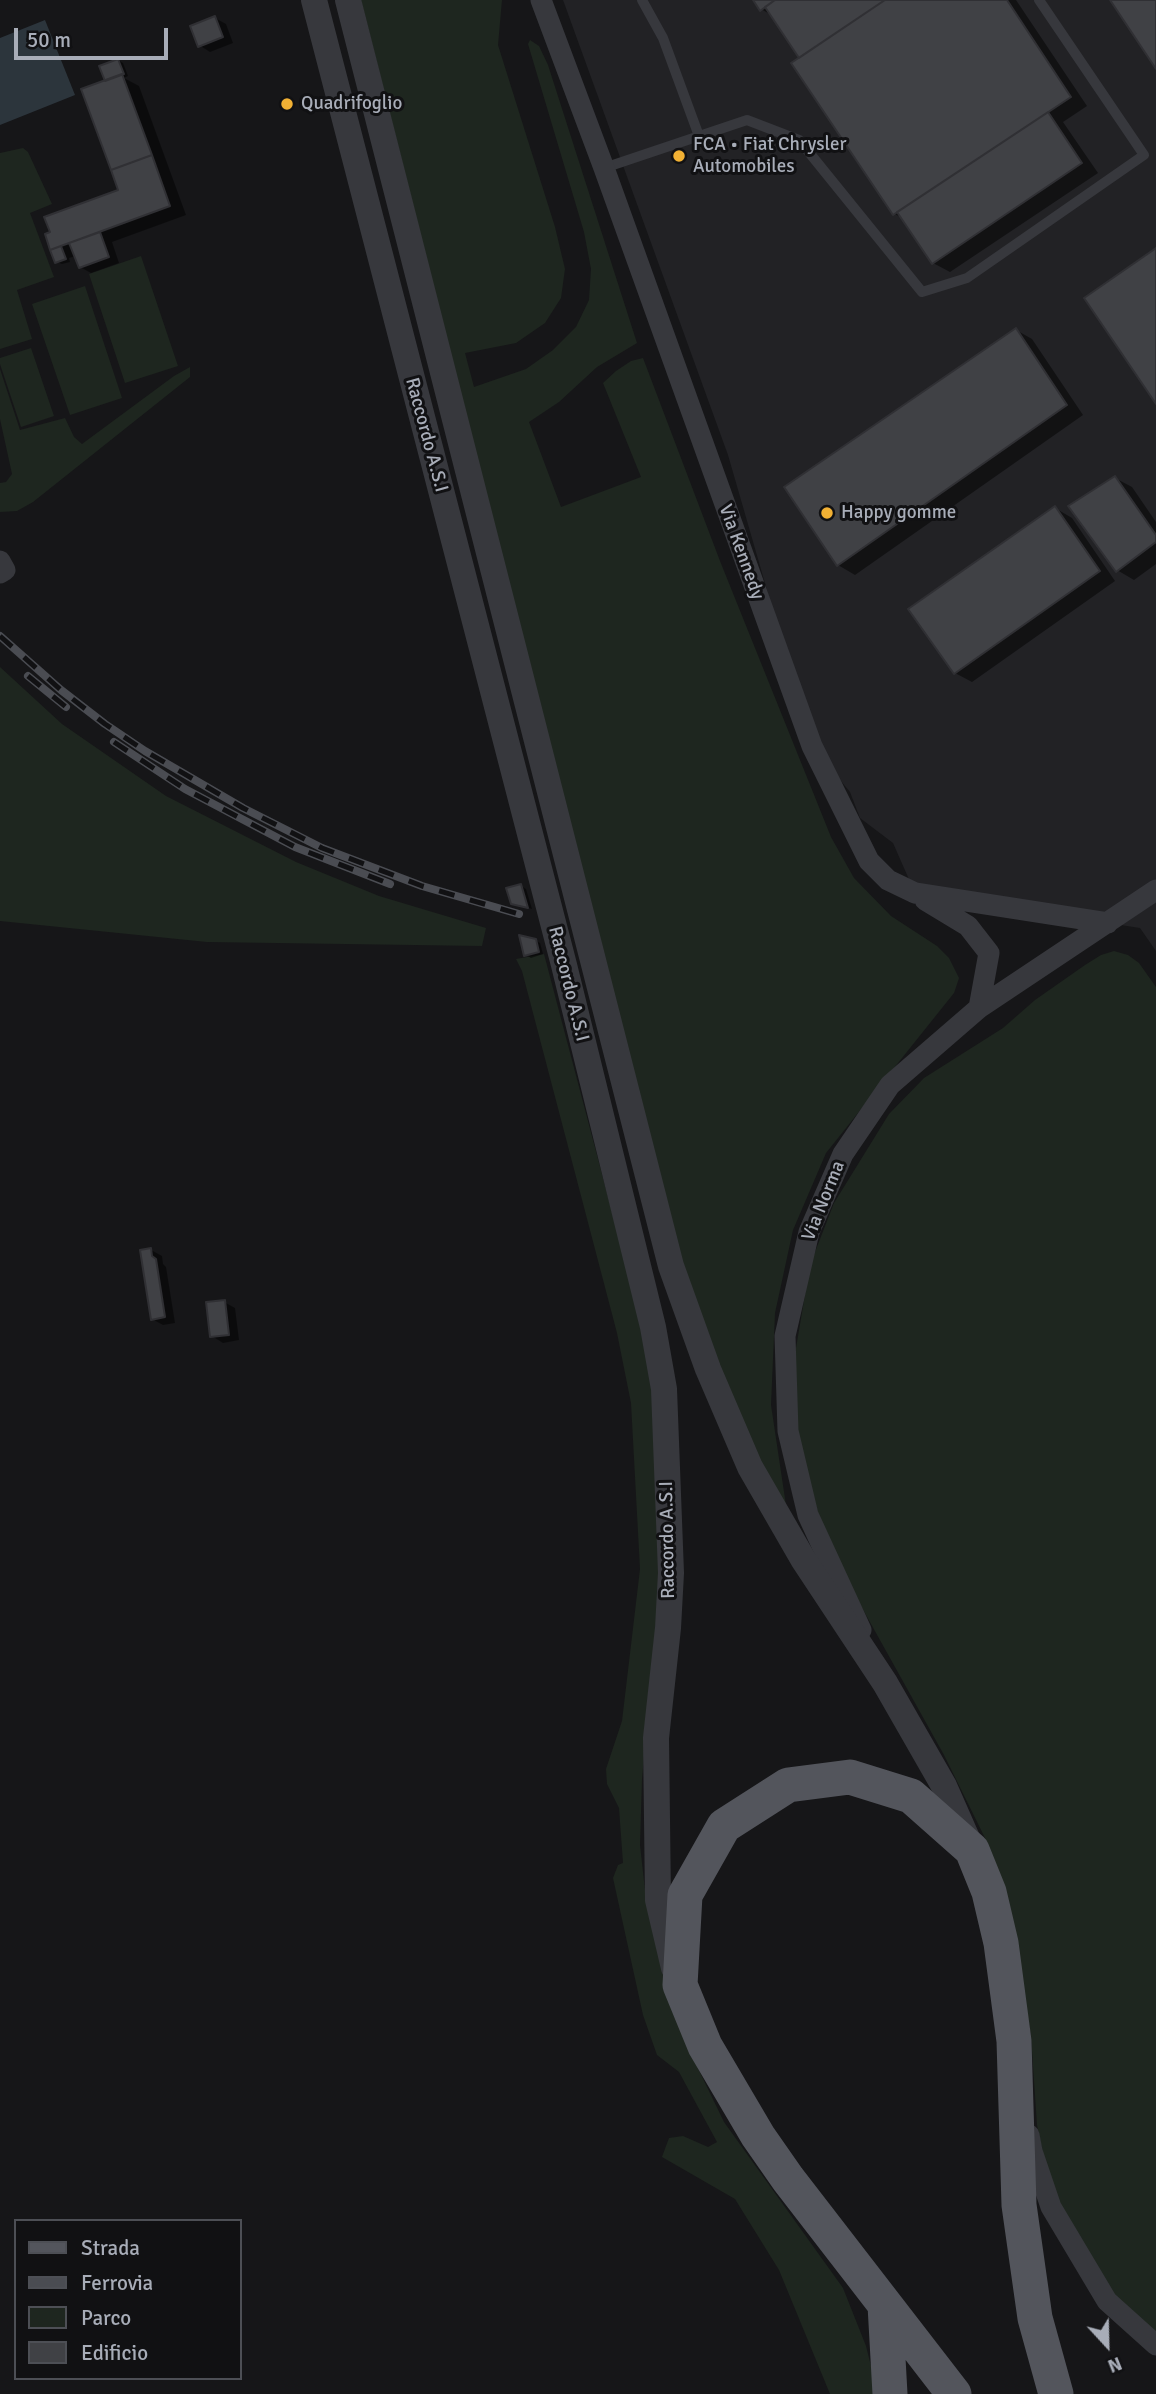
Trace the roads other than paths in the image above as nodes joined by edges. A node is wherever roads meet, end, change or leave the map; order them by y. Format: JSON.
{"nodes":[{"id":1,"x":314,"y":0,"type":"edge"},
{"id":2,"x":348,"y":0,"type":"edge"},
{"id":3,"x":541,"y":0,"type":"edge"},
{"id":4,"x":642,"y":0,"type":"edge"},
{"id":5,"x":1039,"y":0,"type":"edge"},
{"id":6,"x":699,"y":136,"type":"junction"},
{"id":7,"x":604,"y":168,"type":"junction"},
{"id":8,"x":0,"y":561,"type":"edge"},
{"id":9,"x":0,"y":573,"type":"edge"},
{"id":10,"x":1156,"y":890,"type":"edge"},
{"id":11,"x":915,"y":893,"type":"junction"},
{"id":12,"x":1108,"y":923,"type":"junction"},
{"id":13,"x":979,"y":1008,"type":"junction"},
{"id":14,"x":885,"y":1683,"type":"junction"},
{"id":15,"x":972,"y":1850,"type":"junction"},
{"id":16,"x":680,"y":1985,"type":"junction"},
{"id":17,"x":1014,"y":2041,"type":"junction"},
{"id":18,"x":885,"y":2305,"type":"junction"},
{"id":19,"x":1156,"y":2345,"type":"edge"},
{"id":20,"x":890,"y":2394,"type":"edge"},
{"id":21,"x":954,"y":2394,"type":"edge"},
{"id":22,"x":1056,"y":2394,"type":"edge"}],
"edges":[{"from":1,"to":16,"type":"street","name":"Raccordo A.S.I"},
{"from":2,"to":14,"type":"street","name":"Raccordo A.S.I"},
{"from":3,"to":7,"type":"street","name":"Via Kennedy"},
{"from":4,"to":6,"type":"lane"},
{"from":5,"to":6,"type":"lane"},
{"from":6,"to":7,"type":"lane"},
{"from":7,"to":11,"type":"street","name":"Via Kennedy"},
{"from":8,"to":9,"type":"street"},
{"from":10,"to":12,"type":"street","name":"Via Norma"},
{"from":11,"to":12,"type":"street","name":"Via Kennedy"},
{"from":11,"to":13,"type":"street"},
{"from":12,"to":13,"type":"street","name":"Via Norma"},
{"from":13,"to":14,"type":"street","name":"Via Norma"},
{"from":14,"to":15,"type":"street","name":"Raccordo A.S.I"},
{"from":15,"to":16,"type":"main road"},
{"from":15,"to":17,"type":"main road"},
{"from":16,"to":18,"type":"main road"},
{"from":17,"to":19,"type":"street"},
{"from":17,"to":22,"type":"main road"},
{"from":18,"to":20,"type":"main road"},
{"from":18,"to":21,"type":"main road"}]}
